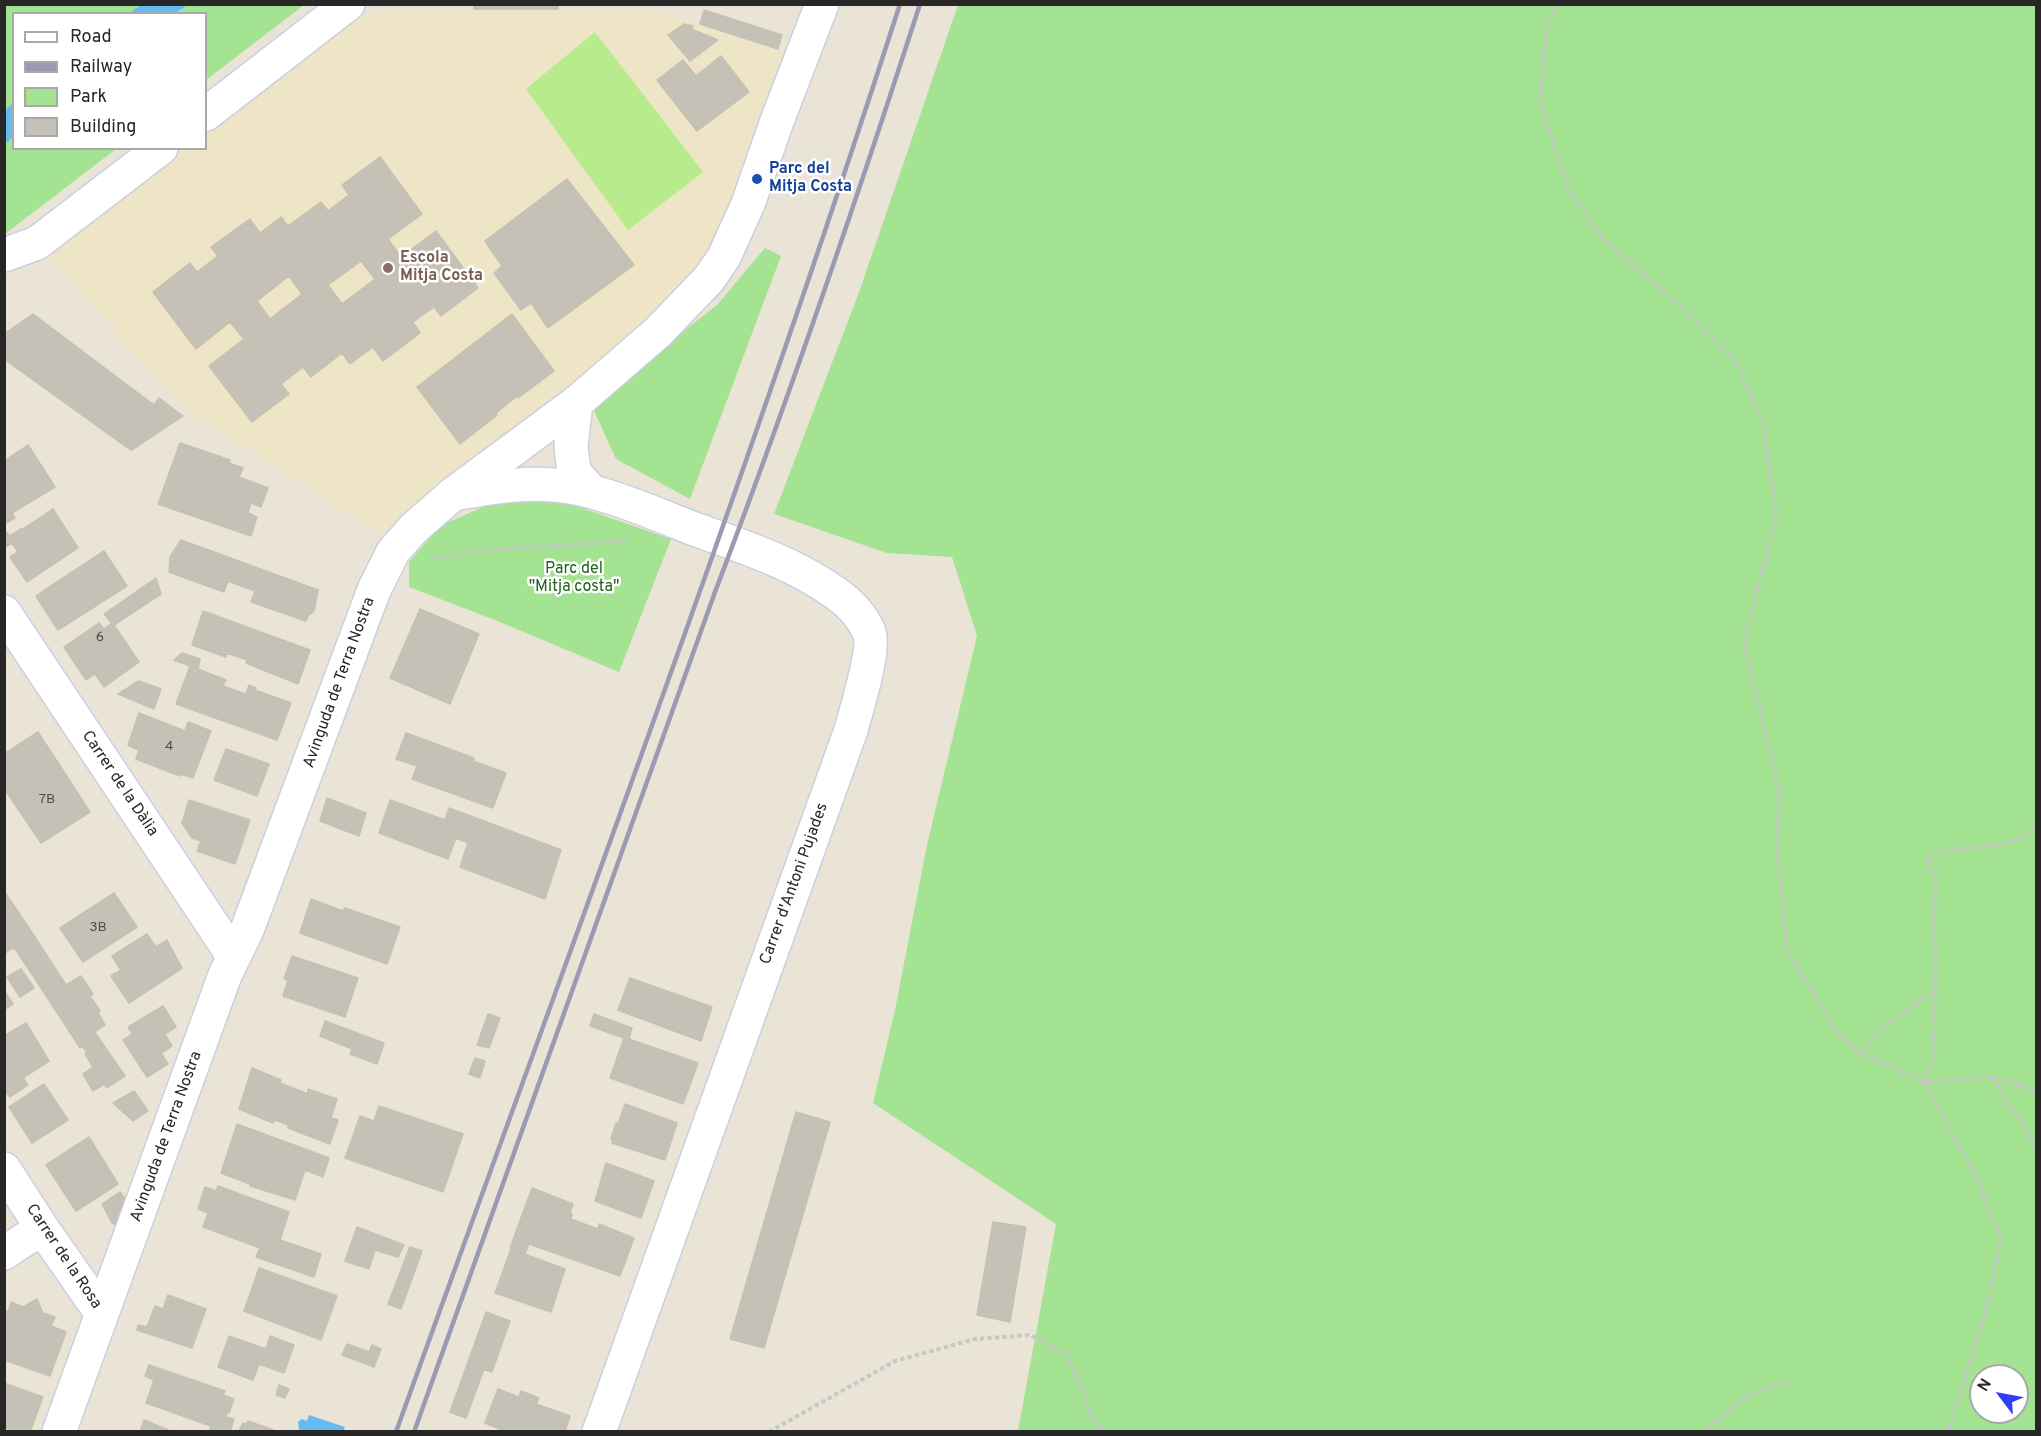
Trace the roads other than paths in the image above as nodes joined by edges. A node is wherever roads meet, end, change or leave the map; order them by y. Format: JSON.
{"nodes":[{"id":1,"x":348,"y":4,"type":"edge"},
{"id":2,"x":822,"y":4,"type":"edge"},
{"id":3,"x":207,"y":113,"type":"edge"},
{"id":4,"x":158,"y":150,"type":"edge"},
{"id":5,"x":4,"y":255,"type":"edge"},
{"id":6,"x":576,"y":403,"type":"junction"},
{"id":7,"x":592,"y":492,"type":"junction"},
{"id":8,"x":453,"y":494,"type":"junction"},
{"id":9,"x":4,"y":612,"type":"edge"},
{"id":10,"x":234,"y":957,"type":"junction"},
{"id":11,"x":4,"y":1169,"type":"edge"},
{"id":12,"x":42,"y":1228,"type":"junction"},
{"id":13,"x":4,"y":1253,"type":"edge"},
{"id":14,"x":102,"y":1314,"type":"junction"},
{"id":15,"x":59,"y":1431,"type":"edge"},
{"id":16,"x":599,"y":1431,"type":"edge"}],
"edges":[{"from":1,"to":3,"type":"street"},
{"from":2,"to":6,"type":"street","name":"Avinguda de Terra Nostra"},
{"from":4,"to":5,"type":"street"},
{"from":6,"to":7,"type":"street"},
{"from":6,"to":8,"type":"street","name":"Avinguda de Terra Nostra"},
{"from":7,"to":8,"type":"street","name":"Carrer d'Antoni Pujades"},
{"from":7,"to":16,"type":"street","name":"Carrer d'Antoni Pujades"},
{"from":8,"to":10,"type":"street","name":"Avinguda de Terra Nostra"},
{"from":9,"to":10,"type":"street","name":"Carrer de la Dàlia"},
{"from":10,"to":14,"type":"street","name":"Avinguda de Terra Nostra"},
{"from":11,"to":12,"type":"street","name":"Carrer de la Rosa"},
{"from":12,"to":13,"type":"street"},
{"from":12,"to":14,"type":"street","name":"Carrer de la Rosa"},
{"from":14,"to":15,"type":"street","name":"Avinguda de Terra Nostra"}]}
